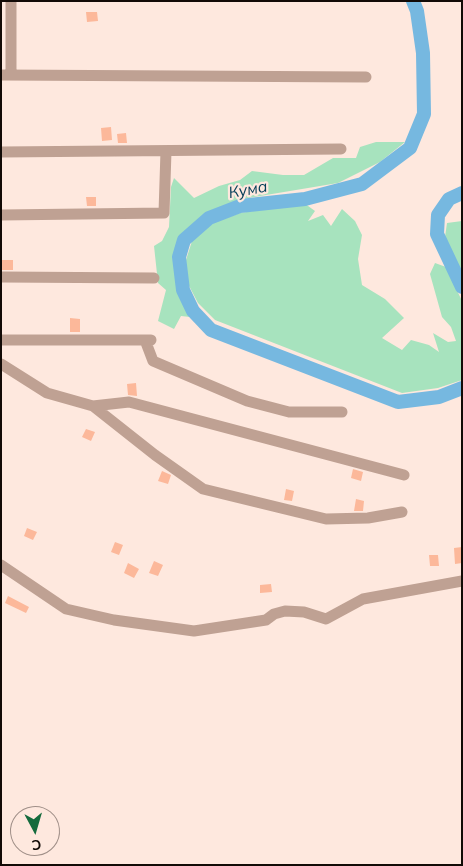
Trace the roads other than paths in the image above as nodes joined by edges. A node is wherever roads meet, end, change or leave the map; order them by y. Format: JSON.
{"nodes":[{"id":1,"x":11,"y":1,"type":"edge"},
{"id":2,"x":6,"y":75,"type":"edge"},
{"id":3,"x":366,"y":77,"type":"dead end"},
{"id":4,"x":341,"y":149,"type":"dead end"},
{"id":5,"x":166,"y":151,"type":"junction"},
{"id":6,"x":1,"y":152,"type":"edge"},
{"id":7,"x":1,"y":215,"type":"edge"},
{"id":8,"x":1,"y":276,"type":"edge"},
{"id":9,"x":154,"y":278,"type":"dead end"},
{"id":10,"x":1,"y":340,"type":"edge"},
{"id":11,"x":1,"y":364,"type":"edge"},
{"id":12,"x":93,"y":406,"type":"junction"},
{"id":13,"x":342,"y":412,"type":"dead end"},
{"id":14,"x":404,"y":475,"type":"dead end"},
{"id":15,"x":402,"y":512,"type":"dead end"},
{"id":16,"x":1,"y":565,"type":"edge"},
{"id":17,"x":462,"y":581,"type":"edge"}],
"edges":[{"from":1,"to":2,"type":"street"},
{"from":2,"to":3,"type":"street"},
{"from":4,"to":5,"type":"street"},
{"from":5,"to":6,"type":"street"},
{"from":5,"to":7,"type":"street"},
{"from":8,"to":9,"type":"street"},
{"from":10,"to":13,"type":"street"},
{"from":11,"to":12,"type":"street"},
{"from":12,"to":14,"type":"street"},
{"from":12,"to":15,"type":"street"},
{"from":16,"to":17,"type":"street"}]}
